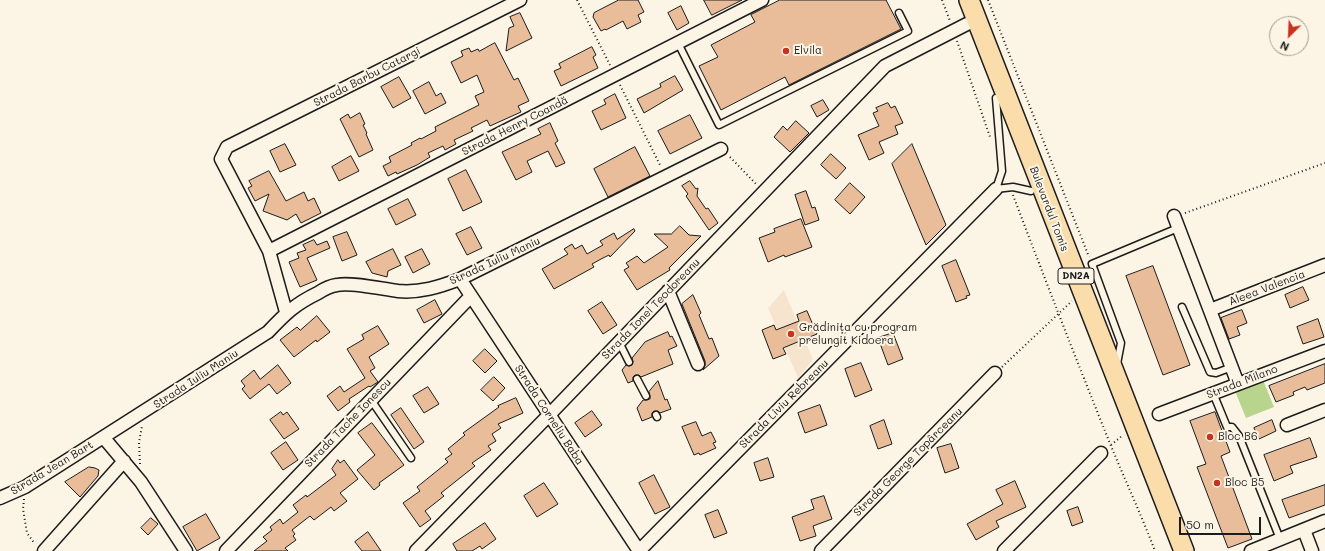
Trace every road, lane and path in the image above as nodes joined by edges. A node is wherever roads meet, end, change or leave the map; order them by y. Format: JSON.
{"nodes":[{"id":1,"x":520,"y":0,"type":"edge"},
{"id":2,"x":577,"y":0,"type":"edge"},
{"id":3,"x":762,"y":0,"type":"edge"},
{"id":4,"x":942,"y":0,"type":"edge"},
{"id":5,"x":958,"y":0,"type":"edge"},
{"id":6,"x":969,"y":0,"type":"edge"},
{"id":7,"x":988,"y":0,"type":"edge"},
{"id":8,"x":899,"y":13,"type":"dead end"},
{"id":9,"x":960,"y":27,"type":"junction"},
{"id":10,"x":678,"y":43,"type":"junction"},
{"id":11,"x":615,"y":75,"type":"junction"},
{"id":12,"x":996,"y":98,"type":"junction"},
{"id":13,"x":992,"y":142,"type":"dead end"},
{"id":14,"x":722,"y":149,"type":"joint"},
{"id":15,"x":1325,"y":163,"type":"edge"},
{"id":16,"x":666,"y":177,"type":"junction"},
{"id":17,"x":1010,"y":187,"type":"junction"},
{"id":18,"x":996,"y":189,"type":"junction"},
{"id":19,"x":1031,"y":191,"type":"junction"},
{"id":20,"x":764,"y":192,"type":"junction"},
{"id":21,"x":1174,"y":216,"type":"joint"},
{"id":22,"x":1178,"y":228,"type":"junction"},
{"id":23,"x":269,"y":251,"type":"junction"},
{"id":24,"x":1092,"y":264,"type":"junction"},
{"id":25,"x":1325,"y":265,"type":"edge"},
{"id":26,"x":460,"y":279,"type":"junction"},
{"id":27,"x":668,"y":291,"type":"junction"},
{"id":28,"x":471,"y":296,"type":"junction"},
{"id":29,"x":1072,"y":300,"type":"junction"},
{"id":30,"x":1182,"y":307,"type":"dead end"},
{"id":31,"x":1210,"y":310,"type":"junction"},
{"id":32,"x":286,"y":312,"type":"junction"},
{"id":33,"x":1058,"y":314,"type":"junction"},
{"id":34,"x":619,"y":342,"type":"junction"},
{"id":35,"x":1325,"y":351,"type":"edge"},
{"id":36,"x":629,"y":362,"type":"dead end"},
{"id":37,"x":698,"y":364,"type":"dead end"},
{"id":38,"x":1232,"y":367,"type":"junction"},
{"id":39,"x":995,"y":374,"type":"joint"},
{"id":40,"x":1115,"y":376,"type":"junction"},
{"id":41,"x":638,"y":379,"type":"dead end"},
{"id":42,"x":1238,"y":384,"type":"junction"},
{"id":43,"x":1213,"y":393,"type":"junction"},
{"id":44,"x":646,"y":396,"type":"dead end"},
{"id":45,"x":371,"y":400,"type":"junction"},
{"id":46,"x":1325,"y":410,"type":"edge"},
{"id":47,"x":145,"y":411,"type":"junction"},
{"id":48,"x":1159,"y":414,"type":"dead end"},
{"id":49,"x":549,"y":415,"type":"junction"},
{"id":50,"x":1287,"y":425,"type":"dead end"},
{"id":51,"x":104,"y":438,"type":"junction"},
{"id":52,"x":1117,"y":440,"type":"junction"},
{"id":53,"x":1101,"y":453,"type":"joint"},
{"id":54,"x":411,"y":458,"type":"dead end"},
{"id":55,"x":124,"y":461,"type":"junction"},
{"id":56,"x":141,"y":482,"type":"junction"},
{"id":57,"x":25,"y":487,"type":"junction"},
{"id":58,"x":0,"y":498,"type":"edge"},
{"id":59,"x":1325,"y":521,"type":"edge"},
{"id":60,"x":1304,"y":530,"type":"junction"},
{"id":61,"x":1280,"y":539,"type":"junction"},
{"id":62,"x":40,"y":548,"type":"edge"},
{"id":63,"x":1005,"y":550,"type":"edge"},
{"id":64,"x":186,"y":551,"type":"edge"},
{"id":65,"x":226,"y":551,"type":"edge"},
{"id":66,"x":416,"y":551,"type":"edge"},
{"id":67,"x":639,"y":551,"type":"edge"},
{"id":68,"x":821,"y":551,"type":"edge"},
{"id":69,"x":1155,"y":551,"type":"edge"},
{"id":70,"x":1170,"y":551,"type":"edge"},
{"id":71,"x":1184,"y":551,"type":"edge"},
{"id":72,"x":1251,"y":551,"type":"edge"},
{"id":73,"x":1312,"y":551,"type":"edge"}],
"edges":[{"from":1,"to":23,"type":"street","name":"Strada Barbu Catargi"},
{"from":2,"to":11,"type":"path"},
{"from":3,"to":10,"type":"street","name":"Strada Henry Coandă"},
{"from":4,"to":9,"type":"path"},
{"from":5,"to":9,"type":"main road","name":"Bulevardul Tomis","number":"DN2A"},
{"from":6,"to":40,"type":"main road","name":"Bulevardul Tomis","number":"DN2A"},
{"from":7,"to":24,"type":"path"},
{"from":8,"to":10,"type":"lane"},
{"from":9,"to":12,"type":"main road","name":"Bulevardul Tomis","number":"DN2A"},
{"from":9,"to":13,"type":"path"},
{"from":9,"to":20,"type":"street","name":"Strada Ionel Teodoreanu"},
{"from":10,"to":11,"type":"street","name":"Strada Henry Coandă"},
{"from":11,"to":16,"type":"path"},
{"from":11,"to":23,"type":"street","name":"Strada Henry Coandă"},
{"from":12,"to":18,"type":"lane","name":"Strada Liviu Rebreanu"},
{"from":12,"to":19,"type":"main road","name":"Bulevardul Tomis","number":"DN2A"},
{"from":14,"to":16,"type":"street","name":"Strada Iuliu Maniu"},
{"from":14,"to":20,"type":"path"},
{"from":15,"to":21,"type":"path"},
{"from":16,"to":26,"type":"street","name":"Strada Iuliu Maniu"},
{"from":17,"to":18,"type":"lane"},
{"from":17,"to":19,"type":"lane"},
{"from":17,"to":33,"type":"path"},
{"from":18,"to":67,"type":"street","name":"Strada Liviu Rebreanu"},
{"from":19,"to":29,"type":"main road","name":"Bulevardul Tomis","number":"DN2A"},
{"from":20,"to":27,"type":"street","name":"Strada Ionel Teodoreanu"},
{"from":21,"to":22,"type":"street"},
{"from":22,"to":24,"type":"lane"},
{"from":22,"to":31,"type":"street"},
{"from":23,"to":32,"type":"street"},
{"from":24,"to":40,"type":"lane"},
{"from":25,"to":31,"type":"street","name":"Aleea Valencia"},
{"from":26,"to":28,"type":"street","name":"Strada Corneliu Baba"},
{"from":26,"to":32,"type":"street","name":"Strada Iuliu Maniu"},
{"from":27,"to":34,"type":"street","name":"Strada Ionel Teodoreanu"},
{"from":27,"to":37,"type":"street"},
{"from":28,"to":45,"type":"street","name":"Strada Tache Ionescu"},
{"from":28,"to":49,"type":"street","name":"Strada Corneliu Baba"},
{"from":29,"to":33,"type":"path"},
{"from":29,"to":52,"type":"main road","name":"Bulevardul Tomis","number":"DN2A"},
{"from":30,"to":38,"type":"lane"},
{"from":31,"to":38,"type":"street"},
{"from":32,"to":47,"type":"street","name":"Strada Iuliu Maniu"},
{"from":33,"to":39,"type":"path"},
{"from":33,"to":52,"type":"path"},
{"from":34,"to":36,"type":"lane"},
{"from":34,"to":49,"type":"street","name":"Strada Ionel Teodoreanu"},
{"from":35,"to":42,"type":"street","name":"Strada Milano"},
{"from":38,"to":42,"type":"street"},
{"from":39,"to":68,"type":"street","name":"Strada George Topârceanu"},
{"from":40,"to":71,"type":"main road","name":"Bulevardul Tomis","number":"DN2A"},
{"from":41,"to":44,"type":"lane"},
{"from":42,"to":43,"type":"street","name":"Strada Milano"},
{"from":43,"to":48,"type":"street","name":"Strada Milano"},
{"from":43,"to":61,"type":"lane"},
{"from":45,"to":54,"type":"lane"},
{"from":45,"to":65,"type":"street","name":"Strada Tache Ionescu"},
{"from":46,"to":50,"type":"street"},
{"from":47,"to":51,"type":"street","name":"Strada Iuliu Maniu"},
{"from":47,"to":56,"type":"path"},
{"from":49,"to":66,"type":"street","name":"Strada Ionel Teodoreanu"},
{"from":49,"to":67,"type":"street","name":"Strada Corneliu Baba"},
{"from":51,"to":55,"type":"street"},
{"from":51,"to":57,"type":"street","name":"Strada Jean Bart"},
{"from":52,"to":53,"type":"path"},
{"from":52,"to":69,"type":"path"},
{"from":52,"to":70,"type":"main road","name":"Bulevardul Tomis","number":"DN2A"},
{"from":53,"to":63,"type":"street"},
{"from":55,"to":56,"type":"street"},
{"from":55,"to":62,"type":"street"},
{"from":56,"to":64,"type":"street"},
{"from":57,"to":58,"type":"street","name":"Strada Jean Bart"},
{"from":57,"to":62,"type":"path"},
{"from":59,"to":60,"type":"street"},
{"from":60,"to":61,"type":"street"},
{"from":60,"to":73,"type":"street"},
{"from":61,"to":72,"type":"street"}]}
